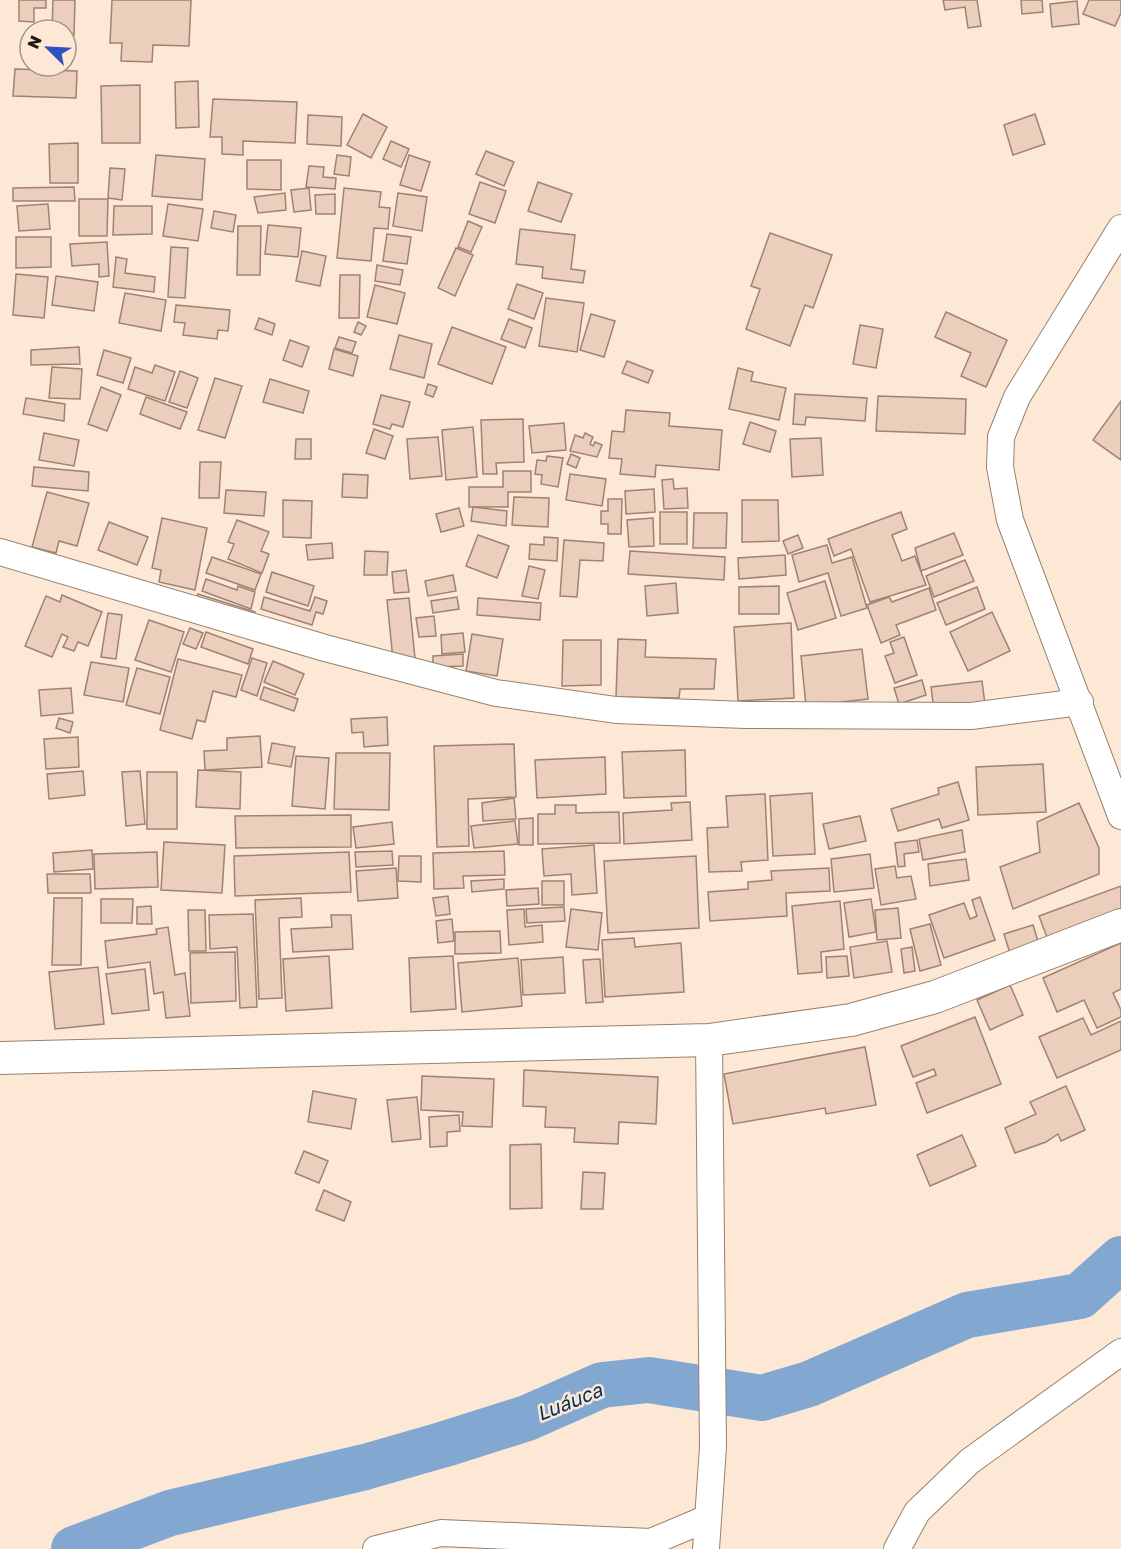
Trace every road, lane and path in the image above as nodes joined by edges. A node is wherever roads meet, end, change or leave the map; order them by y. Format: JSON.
{"nodes":[{"id":1,"x":1121,"y":228,"type":"edge"},
{"id":2,"x":0,"y":552,"type":"edge"},
{"id":3,"x":1080,"y":702,"type":"junction"},
{"id":4,"x":1121,"y":816,"type":"edge"},
{"id":5,"x":1121,"y":925,"type":"edge"},
{"id":6,"x":710,"y":1040,"type":"junction"},
{"id":7,"x":0,"y":1058,"type":"edge"},
{"id":8,"x":1121,"y":1352,"type":"edge"},
{"id":9,"x":708,"y":1518,"type":"junction"},
{"id":10,"x":376,"y":1549,"type":"edge"},
{"id":11,"x":706,"y":1549,"type":"edge"},
{"id":12,"x":897,"y":1549,"type":"edge"}],
"edges":[{"from":1,"to":3,"type":"street"},
{"from":2,"to":3,"type":"street"},
{"from":3,"to":4,"type":"street"},
{"from":5,"to":6,"type":"main road"},
{"from":6,"to":7,"type":"main road"},
{"from":6,"to":9,"type":"street"},
{"from":8,"to":12,"type":"street"},
{"from":9,"to":10,"type":"street"},
{"from":9,"to":11,"type":"street"}]}
